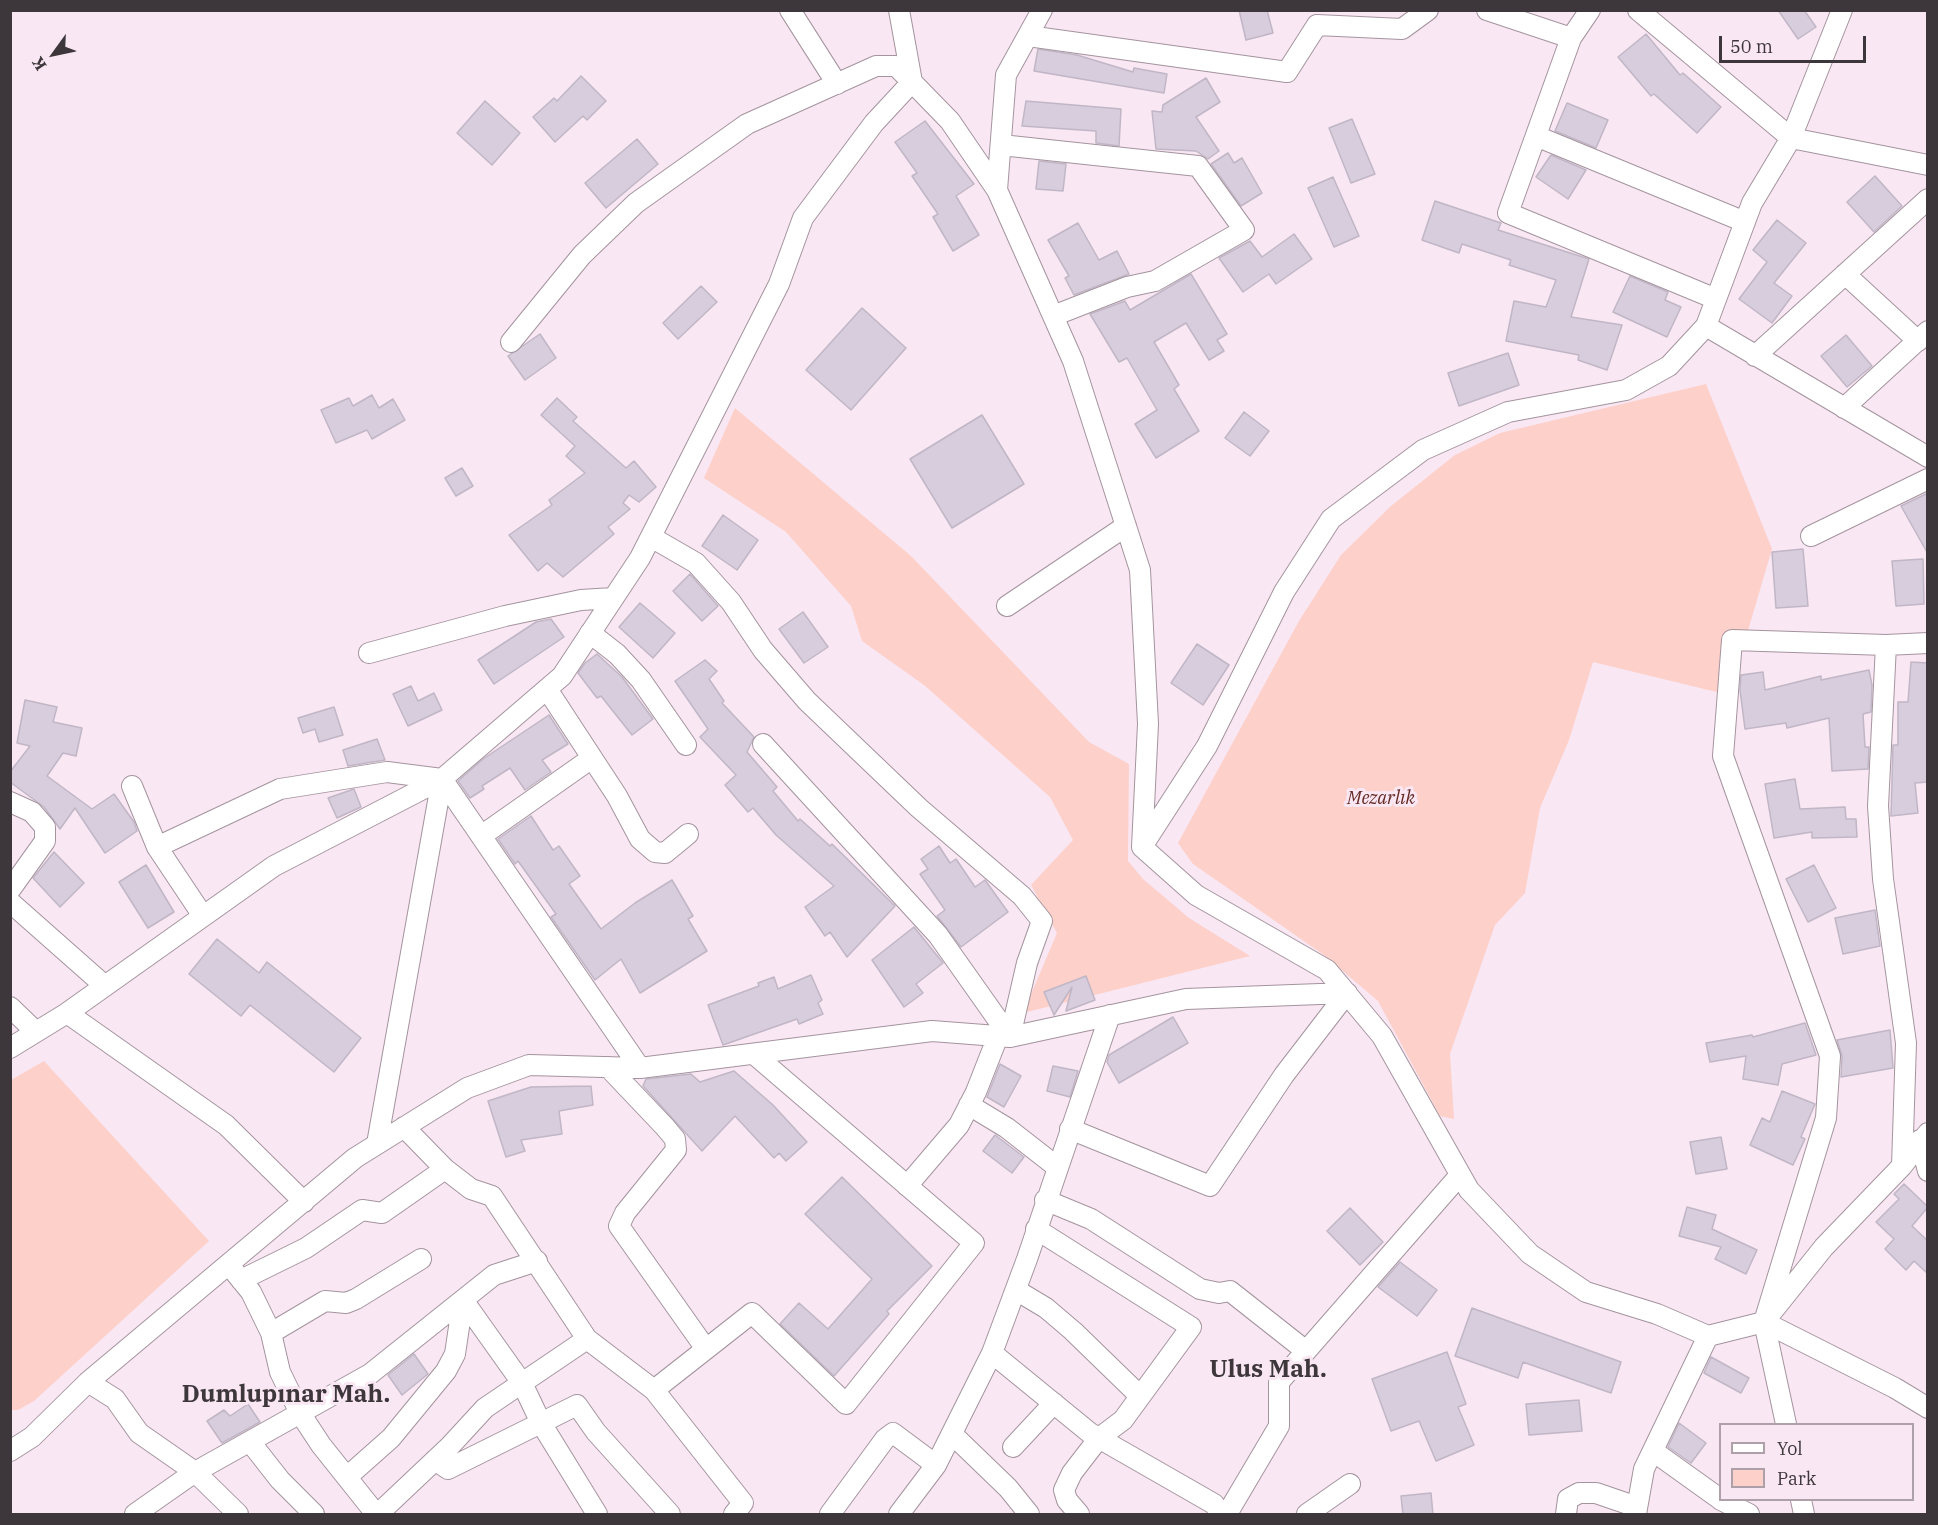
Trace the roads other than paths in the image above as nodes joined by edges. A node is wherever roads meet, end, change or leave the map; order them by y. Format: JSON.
{"nodes":[{"id":1,"x":790,"y":10,"type":"edge"},
{"id":2,"x":899,"y":10,"type":"edge"},
{"id":3,"x":1042,"y":10,"type":"edge"},
{"id":4,"x":1428,"y":10,"type":"edge"},
{"id":5,"x":1486,"y":10,"type":"edge"},
{"id":6,"x":1590,"y":10,"type":"edge"},
{"id":7,"x":1638,"y":10,"type":"edge"},
{"id":8,"x":1842,"y":10,"type":"edge"},
{"id":9,"x":1028,"y":36,"type":"junction"},
{"id":10,"x":1571,"y":38,"type":"junction"},
{"id":11,"x":912,"y":82,"type":"junction"},
{"id":12,"x":837,"y":84,"type":"junction"},
{"id":13,"x":1536,"y":136,"type":"junction"},
{"id":14,"x":1791,"y":138,"type":"junction"},
{"id":15,"x":1001,"y":144,"type":"junction"},
{"id":16,"x":1928,"y":165,"type":"edge"},
{"id":17,"x":997,"y":190,"type":"junction"},
{"id":18,"x":1928,"y":199,"type":"edge"},
{"id":19,"x":1745,"y":222,"type":"junction"},
{"id":20,"x":1845,"y":274,"type":"junction"},
{"id":21,"x":1716,"y":299,"type":"junction"},
{"id":22,"x":1053,"y":316,"type":"junction"},
{"id":23,"x":1706,"y":326,"type":"junction"},
{"id":24,"x":1923,"y":336,"type":"edge"},
{"id":25,"x":511,"y":342,"type":"dead end"},
{"id":26,"x":1755,"y":356,"type":"junction"},
{"id":27,"x":1844,"y":408,"type":"junction"},
{"id":28,"x":1928,"y":457,"type":"edge"},
{"id":29,"x":1928,"y":479,"type":"edge"},
{"id":30,"x":1126,"y":526,"type":"junction"},
{"id":31,"x":1811,"y":536,"type":"dead end"},
{"id":32,"x":651,"y":537,"type":"junction"},
{"id":33,"x":613,"y":598,"type":"junction"},
{"id":34,"x":1007,"y":606,"type":"dead end"},
{"id":35,"x":590,"y":633,"type":"junction"},
{"id":36,"x":1928,"y":643,"type":"edge"},
{"id":37,"x":1886,"y":645,"type":"junction"},
{"id":38,"x":369,"y":653,"type":"dead end"},
{"id":39,"x":547,"y":689,"type":"junction"},
{"id":40,"x":763,"y":744,"type":"dead end"},
{"id":41,"x":686,"y":745,"type":"dead end"},
{"id":42,"x":592,"y":758,"type":"junction"},
{"id":43,"x":442,"y":779,"type":"junction"},
{"id":44,"x":132,"y":786,"type":"dead end"},
{"id":45,"x":10,"y":802,"type":"edge"},
{"id":46,"x":688,"y":834,"type":"dead end"},
{"id":47,"x":482,"y":836,"type":"junction"},
{"id":48,"x":157,"y":847,"type":"junction"},
{"id":49,"x":1142,"y":847,"type":"junction"},
{"id":50,"x":10,"y":890,"type":"edge"},
{"id":51,"x":10,"y":902,"type":"edge"},
{"id":52,"x":203,"y":916,"type":"junction"},
{"id":53,"x":105,"y":986,"type":"junction"},
{"id":54,"x":1347,"y":993,"type":"junction"},
{"id":55,"x":10,"y":1007,"type":"edge"},
{"id":56,"x":67,"y":1013,"type":"junction"},
{"id":57,"x":1110,"y":1016,"type":"junction"},
{"id":58,"x":36,"y":1032,"type":"junction"},
{"id":59,"x":1004,"y":1036,"type":"junction"},
{"id":60,"x":10,"y":1048,"type":"edge"},
{"id":61,"x":754,"y":1055,"type":"junction"},
{"id":62,"x":608,"y":1067,"type":"junction"},
{"id":63,"x":640,"y":1068,"type":"junction"},
{"id":64,"x":969,"y":1106,"type":"junction"},
{"id":65,"x":404,"y":1127,"type":"junction"},
{"id":66,"x":1070,"y":1129,"type":"junction"},
{"id":67,"x":1924,"y":1136,"type":"edge"},
{"id":68,"x":377,"y":1144,"type":"junction"},
{"id":69,"x":1902,"y":1166,"type":"junction"},
{"id":70,"x":1057,"y":1167,"type":"junction"},
{"id":71,"x":445,"y":1169,"type":"junction"},
{"id":72,"x":1928,"y":1172,"type":"edge"},
{"id":73,"x":1461,"y":1175,"type":"junction"},
{"id":74,"x":907,"y":1186,"type":"junction"},
{"id":75,"x":1045,"y":1200,"type":"junction"},
{"id":76,"x":304,"y":1202,"type":"junction"},
{"id":77,"x":1036,"y":1228,"type":"junction"},
{"id":78,"x":421,"y":1259,"type":"dead end"},
{"id":79,"x":537,"y":1261,"type":"junction"},
{"id":80,"x":235,"y":1273,"type":"junction"},
{"id":81,"x":1016,"y":1290,"type":"junction"},
{"id":82,"x":463,"y":1300,"type":"junction"},
{"id":83,"x":1764,"y":1322,"type":"junction"},
{"id":84,"x":271,"y":1333,"type":"junction"},
{"id":85,"x":1708,"y":1336,"type":"junction"},
{"id":86,"x":588,"y":1339,"type":"junction"},
{"id":87,"x":706,"y":1349,"type":"junction"},
{"id":88,"x":1306,"y":1351,"type":"junction"},
{"id":89,"x":992,"y":1353,"type":"junction"},
{"id":90,"x":88,"y":1382,"type":"junction"},
{"id":91,"x":522,"y":1383,"type":"junction"},
{"id":92,"x":654,"y":1390,"type":"junction"},
{"id":93,"x":1140,"y":1396,"type":"junction"},
{"id":94,"x":1054,"y":1403,"type":"junction"},
{"id":95,"x":1928,"y":1408,"type":"edge"},
{"id":96,"x":300,"y":1413,"type":"junction"},
{"id":97,"x":541,"y":1423,"type":"junction"},
{"id":98,"x":1786,"y":1423,"type":"edge"},
{"id":99,"x":952,"y":1434,"type":"junction"},
{"id":100,"x":1100,"y":1438,"type":"junction"},
{"id":101,"x":251,"y":1443,"type":"junction"},
{"id":102,"x":1013,"y":1447,"type":"dead end"},
{"id":103,"x":10,"y":1451,"type":"edge"},
{"id":104,"x":1653,"y":1451,"type":"junction"},
{"id":105,"x":435,"y":1460,"type":"junction"},
{"id":106,"x":936,"y":1465,"type":"junction"},
{"id":107,"x":195,"y":1472,"type":"junction"},
{"id":108,"x":347,"y":1478,"type":"junction"},
{"id":109,"x":1350,"y":1484,"type":"dead end"},
{"id":110,"x":1719,"y":1498,"type":"edge"},
{"id":111,"x":1724,"y":1501,"type":"edge"},
{"id":112,"x":1637,"y":1511,"type":"edge"},
{"id":113,"x":839,"y":1512,"type":"edge"},
{"id":114,"x":135,"y":1515,"type":"edge"},
{"id":115,"x":238,"y":1515,"type":"edge"},
{"id":116,"x":314,"y":1515,"type":"edge"},
{"id":117,"x":377,"y":1515,"type":"edge"},
{"id":118,"x":597,"y":1515,"type":"edge"},
{"id":119,"x":670,"y":1515,"type":"edge"},
{"id":120,"x":734,"y":1515,"type":"edge"},
{"id":121,"x":899,"y":1515,"type":"edge"},
{"id":122,"x":1029,"y":1515,"type":"edge"},
{"id":123,"x":1079,"y":1515,"type":"edge"},
{"id":124,"x":1221,"y":1515,"type":"edge"},
{"id":125,"x":1227,"y":1515,"type":"edge"},
{"id":126,"x":1307,"y":1515,"type":"edge"},
{"id":127,"x":1566,"y":1515,"type":"edge"},
{"id":128,"x":1749,"y":1515,"type":"edge"}],
"edges":[{"from":1,"to":12,"type":"street"},
{"from":2,"to":11,"type":"street"},
{"from":3,"to":9,"type":"street"},
{"from":4,"to":9,"type":"street"},
{"from":5,"to":10,"type":"street"},
{"from":6,"to":10,"type":"street"},
{"from":7,"to":14,"type":"street"},
{"from":8,"to":14,"type":"street"},
{"from":9,"to":15,"type":"street"},
{"from":10,"to":13,"type":"street"},
{"from":11,"to":12,"type":"street"},
{"from":11,"to":17,"type":"street"},
{"from":11,"to":32,"type":"street"},
{"from":12,"to":25,"type":"street"},
{"from":13,"to":19,"type":"street"},
{"from":13,"to":21,"type":"street"},
{"from":14,"to":16,"type":"street"},
{"from":14,"to":19,"type":"street"},
{"from":15,"to":17,"type":"street"},
{"from":15,"to":22,"type":"street"},
{"from":17,"to":22,"type":"street"},
{"from":18,"to":20,"type":"street"},
{"from":19,"to":21,"type":"street"},
{"from":20,"to":24,"type":"street"},
{"from":20,"to":26,"type":"street"},
{"from":21,"to":23,"type":"street"},
{"from":22,"to":30,"type":"street"},
{"from":23,"to":26,"type":"street"},
{"from":23,"to":49,"type":"street"},
{"from":24,"to":27,"type":"street"},
{"from":26,"to":27,"type":"street"},
{"from":27,"to":28,"type":"street"},
{"from":29,"to":31,"type":"street"},
{"from":30,"to":34,"type":"street"},
{"from":30,"to":49,"type":"street"},
{"from":32,"to":33,"type":"street"},
{"from":32,"to":59,"type":"street"},
{"from":33,"to":35,"type":"street"},
{"from":33,"to":38,"type":"street"},
{"from":35,"to":39,"type":"street"},
{"from":35,"to":41,"type":"street"},
{"from":36,"to":37,"type":"street"},
{"from":37,"to":69,"type":"street"},
{"from":37,"to":83,"type":"street"},
{"from":39,"to":42,"type":"street"},
{"from":39,"to":43,"type":"street"},
{"from":40,"to":59,"type":"street"},
{"from":42,"to":46,"type":"street"},
{"from":42,"to":47,"type":"street"},
{"from":43,"to":47,"type":"street"},
{"from":43,"to":48,"type":"street"},
{"from":43,"to":52,"type":"street"},
{"from":43,"to":68,"type":"street"},
{"from":44,"to":48,"type":"street"},
{"from":45,"to":50,"type":"street"},
{"from":47,"to":63,"type":"street"},
{"from":48,"to":52,"type":"street"},
{"from":49,"to":54,"type":"street"},
{"from":51,"to":53,"type":"street"},
{"from":52,"to":53,"type":"street"},
{"from":53,"to":56,"type":"street"},
{"from":54,"to":57,"type":"street"},
{"from":54,"to":66,"type":"street"},
{"from":54,"to":73,"type":"street"},
{"from":55,"to":58,"type":"street"},
{"from":56,"to":58,"type":"street"},
{"from":56,"to":76,"type":"street"},
{"from":57,"to":59,"type":"street"},
{"from":57,"to":66,"type":"street"},
{"from":58,"to":60,"type":"street"},
{"from":59,"to":61,"type":"street"},
{"from":59,"to":64,"type":"street"},
{"from":61,"to":63,"type":"street"},
{"from":61,"to":74,"type":"street"},
{"from":62,"to":63,"type":"street"},
{"from":62,"to":65,"type":"street"},
{"from":62,"to":87,"type":"street"},
{"from":64,"to":70,"type":"street"},
{"from":64,"to":74,"type":"street"},
{"from":65,"to":68,"type":"street"},
{"from":65,"to":71,"type":"street"},
{"from":66,"to":70,"type":"street"},
{"from":67,"to":69,"type":"street"},
{"from":67,"to":72,"type":"street"},
{"from":68,"to":76,"type":"street"},
{"from":69,"to":83,"type":"street"},
{"from":70,"to":75,"type":"street"},
{"from":71,"to":79,"type":"street"},
{"from":71,"to":80,"type":"street"},
{"from":73,"to":85,"type":"street"},
{"from":73,"to":88,"type":"street"},
{"from":74,"to":87,"type":"street"},
{"from":75,"to":77,"type":"street"},
{"from":75,"to":88,"type":"street"},
{"from":76,"to":80,"type":"street"},
{"from":77,"to":81,"type":"street"},
{"from":77,"to":93,"type":"street"},
{"from":78,"to":84,"type":"street"},
{"from":79,"to":82,"type":"street"},
{"from":79,"to":86,"type":"street"},
{"from":80,"to":84,"type":"street"},
{"from":80,"to":90,"type":"street"},
{"from":81,"to":89,"type":"street"},
{"from":81,"to":93,"type":"street"},
{"from":82,"to":91,"type":"street"},
{"from":82,"to":96,"type":"street"},
{"from":82,"to":108,"type":"street"},
{"from":83,"to":85,"type":"street"},
{"from":83,"to":95,"type":"street"},
{"from":83,"to":98,"type":"street"},
{"from":84,"to":96,"type":"street"},
{"from":85,"to":104,"type":"street"},
{"from":86,"to":91,"type":"street"},
{"from":86,"to":92,"type":"street"},
{"from":87,"to":92,"type":"street"},
{"from":88,"to":125,"type":"street"},
{"from":89,"to":94,"type":"street"},
{"from":89,"to":99,"type":"street"},
{"from":90,"to":103,"type":"street"},
{"from":90,"to":107,"type":"street"},
{"from":91,"to":97,"type":"street"},
{"from":91,"to":105,"type":"street"},
{"from":92,"to":120,"type":"street"},
{"from":93,"to":100,"type":"street"},
{"from":94,"to":100,"type":"street"},
{"from":94,"to":102,"type":"street"},
{"from":96,"to":101,"type":"street"},
{"from":96,"to":108,"type":"street"},
{"from":97,"to":105,"type":"street"},
{"from":97,"to":118,"type":"street"},
{"from":97,"to":119,"type":"street"},
{"from":99,"to":106,"type":"street"},
{"from":99,"to":122,"type":"street"},
{"from":100,"to":123,"type":"street"},
{"from":100,"to":124,"type":"street"},
{"from":101,"to":107,"type":"street"},
{"from":101,"to":116,"type":"street"},
{"from":104,"to":110,"type":"street"},
{"from":104,"to":112,"type":"street"},
{"from":105,"to":117,"type":"street"},
{"from":106,"to":113,"type":"street"},
{"from":106,"to":121,"type":"street"},
{"from":107,"to":114,"type":"street"},
{"from":107,"to":115,"type":"street"},
{"from":108,"to":117,"type":"street"},
{"from":109,"to":126,"type":"street"},
{"from":111,"to":128,"type":"street"},
{"from":112,"to":127,"type":"street"}]}
